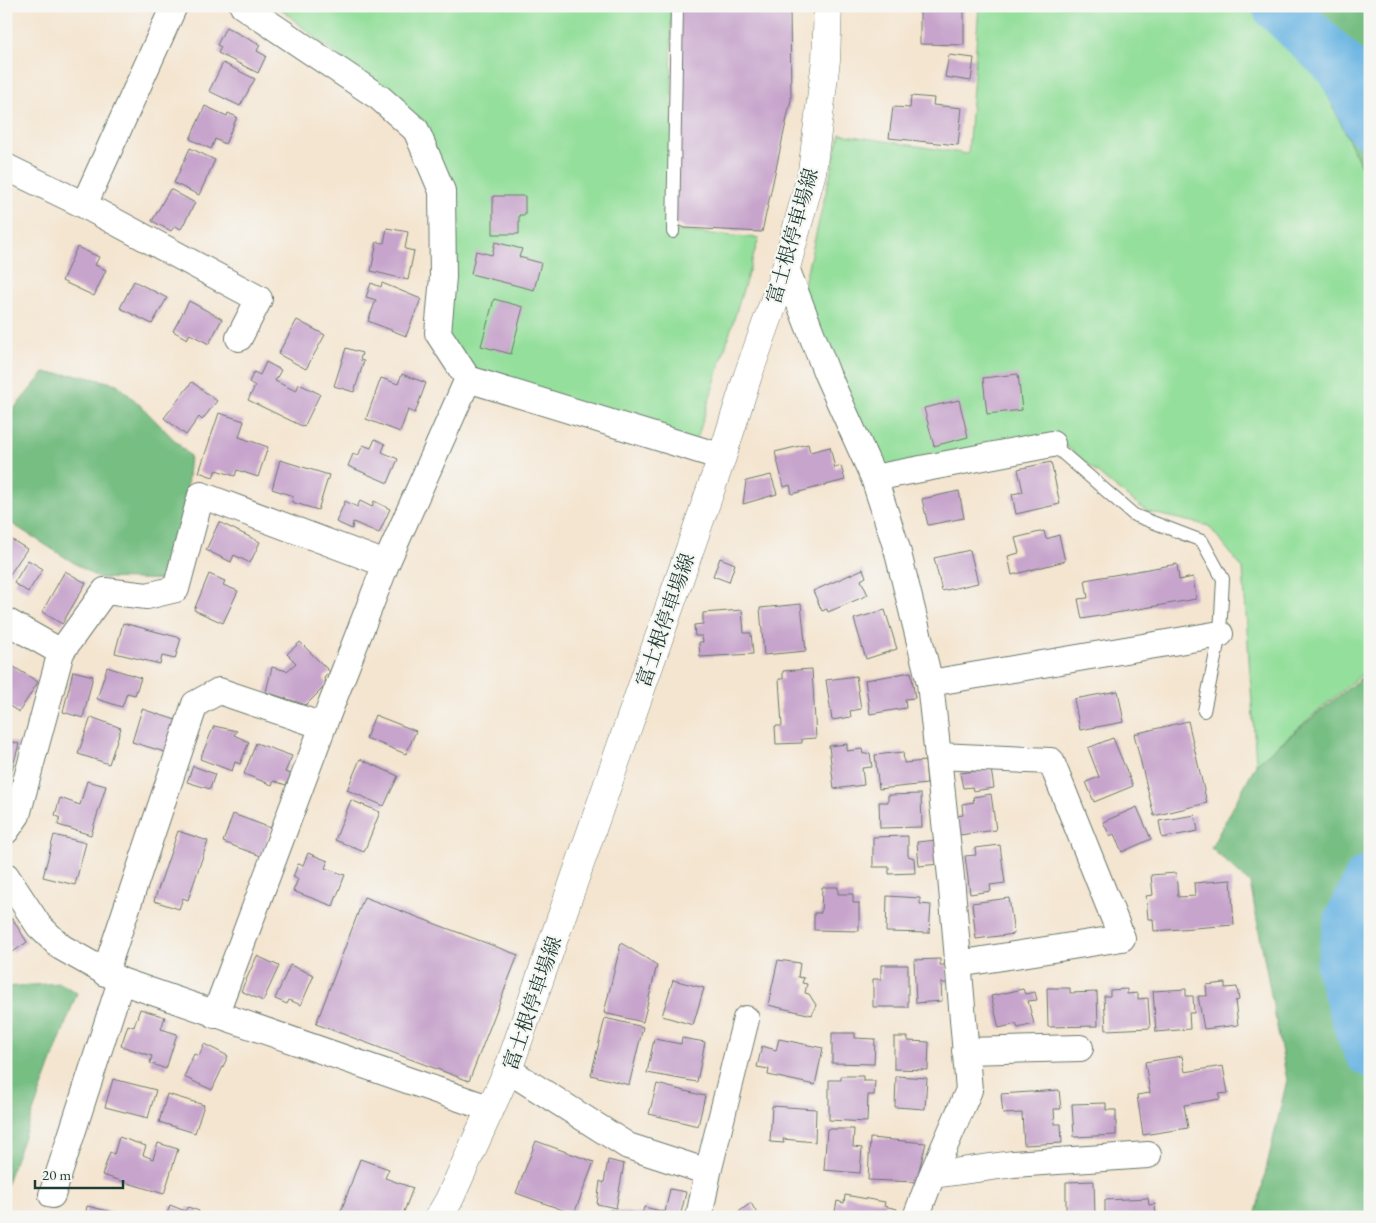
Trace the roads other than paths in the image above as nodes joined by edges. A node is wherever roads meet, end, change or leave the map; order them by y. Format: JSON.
{"nodes":[{"id":1,"x":174,"y":6,"type":"edge"},
{"id":2,"x":243,"y":6,"type":"edge"},
{"id":3,"x":677,"y":6,"type":"edge"},
{"id":4,"x":828,"y":6,"type":"edge"},
{"id":5,"x":6,"y":167,"type":"edge"},
{"id":6,"x":84,"y":206,"type":"junction"},
{"id":7,"x":673,"y":232,"type":"dead end"},
{"id":8,"x":786,"y":268,"type":"junction"},
{"id":9,"x":239,"y":338,"type":"dead end"},
{"id":10,"x":468,"y":379,"type":"junction"},
{"id":11,"x":1052,"y":444,"type":"joint"},
{"id":12,"x":722,"y":457,"type":"junction"},
{"id":13,"x":874,"y":478,"type":"junction"},
{"id":14,"x":386,"y":564,"type":"junction"},
{"id":15,"x":6,"y":621,"type":"edge"},
{"id":16,"x":1220,"y":634,"type":"junction"},
{"id":17,"x":61,"y":652,"type":"junction"},
{"id":18,"x":930,"y":683,"type":"junction"},
{"id":19,"x":1204,"y":711,"type":"dead end"},
{"id":20,"x":323,"y":726,"type":"junction"},
{"id":21,"x":938,"y":756,"type":"junction"},
{"id":22,"x":6,"y":831,"type":"edge"},
{"id":23,"x":6,"y":876,"type":"edge"},
{"id":24,"x":958,"y":964,"type":"junction"},
{"id":25,"x":113,"y":977,"type":"junction"},
{"id":26,"x":216,"y":1015,"type":"junction"},
{"id":27,"x":746,"y":1019,"type":"dead end"},
{"id":28,"x":1080,"y":1048,"type":"dead end"},
{"id":29,"x":965,"y":1051,"type":"junction"},
{"id":30,"x":508,"y":1070,"type":"junction"},
{"id":31,"x":491,"y":1109,"type":"junction"},
{"id":32,"x":1148,"y":1156,"type":"dead end"},
{"id":33,"x":708,"y":1172,"type":"junction"},
{"id":34,"x":932,"y":1176,"type":"junction"},
{"id":35,"x":52,"y":1196,"type":"dead end"},
{"id":36,"x":439,"y":1217,"type":"edge"},
{"id":37,"x":699,"y":1217,"type":"edge"},
{"id":38,"x":916,"y":1217,"type":"edge"}],
"edges":[{"from":1,"to":6,"type":"street"},
{"from":2,"to":10,"type":"street"},
{"from":3,"to":7,"type":"lane"},
{"from":4,"to":8,"type":"main road","name":"富士根停車場線"},
{"from":5,"to":6,"type":"street"},
{"from":6,"to":9,"type":"street"},
{"from":8,"to":12,"type":"main road","name":"富士根停車場線"},
{"from":8,"to":13,"type":"street"},
{"from":10,"to":12,"type":"street"},
{"from":10,"to":14,"type":"street"},
{"from":11,"to":13,"type":"street"},
{"from":11,"to":16,"type":"lane"},
{"from":12,"to":30,"type":"main road","name":"富士根停車場線"},
{"from":13,"to":18,"type":"street"},
{"from":14,"to":17,"type":"street"},
{"from":14,"to":20,"type":"street"},
{"from":15,"to":17,"type":"street"},
{"from":16,"to":18,"type":"street"},
{"from":16,"to":19,"type":"lane"},
{"from":17,"to":22,"type":"street"},
{"from":18,"to":21,"type":"street"},
{"from":20,"to":25,"type":"street"},
{"from":20,"to":26,"type":"street"},
{"from":21,"to":24,"type":"street"},
{"from":21,"to":24,"type":"street"},
{"from":23,"to":25,"type":"street"},
{"from":24,"to":29,"type":"street"},
{"from":25,"to":26,"type":"street"},
{"from":25,"to":35,"type":"street"},
{"from":26,"to":31,"type":"street"},
{"from":27,"to":33,"type":"street"},
{"from":28,"to":29,"type":"street"},
{"from":29,"to":34,"type":"street"},
{"from":30,"to":31,"type":"main road","name":"富士根停車場線"},
{"from":30,"to":33,"type":"street"},
{"from":31,"to":36,"type":"main road","name":"富士根停車場線"},
{"from":32,"to":34,"type":"street"},
{"from":33,"to":37,"type":"street"},
{"from":34,"to":38,"type":"street"}]}
